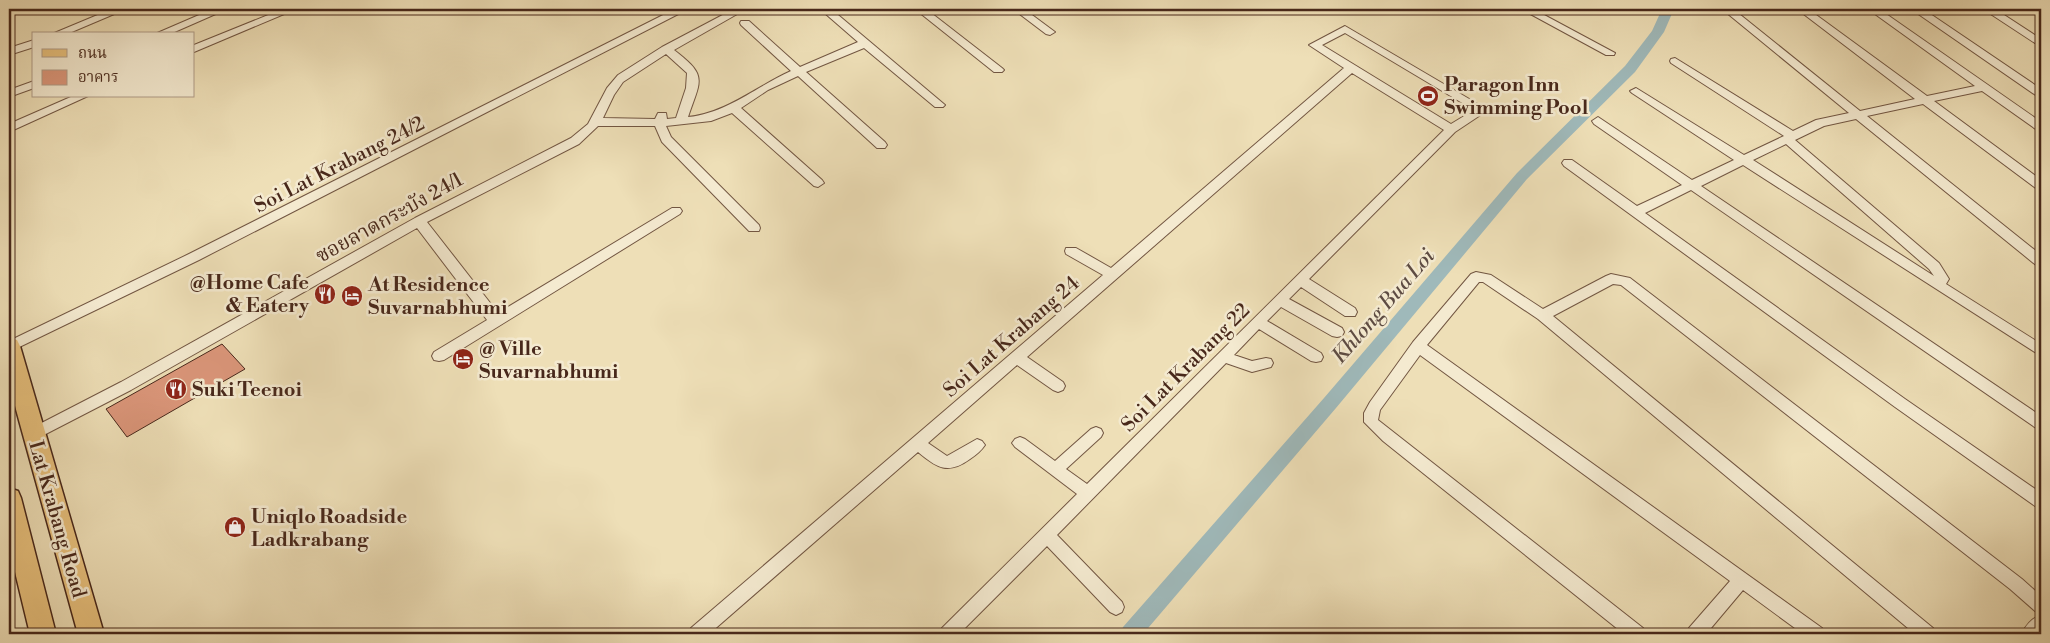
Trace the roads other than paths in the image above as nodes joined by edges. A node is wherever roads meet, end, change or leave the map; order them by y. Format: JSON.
{"nodes":[{"id":1,"x":121,"y":9,"type":"edge"},
{"id":2,"x":222,"y":9,"type":"edge"},
{"id":3,"x":291,"y":9,"type":"edge"},
{"id":4,"x":683,"y":9,"type":"edge"},
{"id":5,"x":741,"y":9,"type":"edge"},
{"id":6,"x":825,"y":9,"type":"edge"},
{"id":7,"x":920,"y":9,"type":"edge"},
{"id":8,"x":1018,"y":9,"type":"edge"},
{"id":9,"x":1526,"y":9,"type":"edge"},
{"id":10,"x":1727,"y":9,"type":"edge"},
{"id":11,"x":1802,"y":9,"type":"edge"},
{"id":12,"x":1873,"y":9,"type":"edge"},
{"id":13,"x":1916,"y":9,"type":"edge"},
{"id":14,"x":1988,"y":9,"type":"edge"},
{"id":15,"x":745,"y":22,"type":"dead end"},
{"id":16,"x":62,"y":32,"type":"edge"},
{"id":17,"x":165,"y":32,"type":"edge"},
{"id":18,"x":1050,"y":32,"type":"dead end"},
{"id":19,"x":866,"y":43,"type":"junction"},
{"id":20,"x":32,"y":44,"type":"edge"},
{"id":21,"x":2041,"y":44,"type":"edge"},
{"id":22,"x":195,"y":49,"type":"edge"},
{"id":23,"x":666,"y":49,"type":"junction"},
{"id":24,"x":9,"y":52,"type":"edge"},
{"id":25,"x":1610,"y":53,"type":"dead end"},
{"id":26,"x":1675,"y":61,"type":"dead end"},
{"id":27,"x":1351,"y":68,"type":"junction"},
{"id":28,"x":998,"y":70,"type":"dead end"},
{"id":29,"x":800,"y":71,"type":"junction"},
{"id":30,"x":32,"y":85,"type":"edge"},
{"id":31,"x":1984,"y":87,"type":"junction"},
{"id":32,"x":1636,"y":91,"type":"dead end"},
{"id":33,"x":9,"y":94,"type":"edge"},
{"id":34,"x":2041,"y":94,"type":"edge"},
{"id":35,"x":78,"y":98,"type":"edge"},
{"id":36,"x":1924,"y":100,"type":"junction"},
{"id":37,"x":940,"y":105,"type":"dead end"},
{"id":38,"x":734,"y":108,"type":"junction"},
{"id":39,"x":1857,"y":114,"type":"junction"},
{"id":40,"x":599,"y":116,"type":"junction"},
{"id":41,"x":669,"y":120,"type":"junction"},
{"id":42,"x":1598,"y":121,"type":"dead end"},
{"id":43,"x":2041,"y":127,"type":"edge"},
{"id":44,"x":9,"y":128,"type":"edge"},
{"id":45,"x":1451,"y":129,"type":"junction"},
{"id":46,"x":1789,"y":137,"type":"junction"},
{"id":47,"x":881,"y":144,"type":"dead end"},
{"id":48,"x":1742,"y":160,"type":"junction"},
{"id":49,"x":1568,"y":163,"type":"dead end"},
{"id":50,"x":818,"y":183,"type":"dead end"},
{"id":51,"x":1691,"y":186,"type":"junction"},
{"id":52,"x":2041,"y":186,"type":"edge"},
{"id":53,"x":676,"y":211,"type":"dead end"},
{"id":54,"x":1636,"y":212,"type":"junction"},
{"id":55,"x":419,"y":221,"type":"junction"},
{"id":56,"x":754,"y":228,"type":"dead end"},
{"id":57,"x":1072,"y":251,"type":"dead end"},
{"id":58,"x":2041,"y":262,"type":"edge"},
{"id":59,"x":1113,"y":274,"type":"junction"},
{"id":60,"x":1300,"y":280,"type":"junction"},
{"id":61,"x":1939,"y":285,"type":"junction"},
{"id":62,"x":1280,"y":300,"type":"junction"},
{"id":63,"x":1350,"y":312,"type":"dead end"},
{"id":64,"x":1543,"y":316,"type":"junction"},
{"id":65,"x":496,"y":321,"type":"junction"},
{"id":66,"x":1258,"y":322,"type":"junction"},
{"id":67,"x":1337,"y":332,"type":"dead end"},
{"id":68,"x":1418,"y":346,"type":"junction"},
{"id":69,"x":9,"y":347,"type":"edge"},
{"id":70,"x":2041,"y":351,"type":"edge"},
{"id":71,"x":439,"y":356,"type":"dead end"},
{"id":72,"x":1224,"y":357,"type":"junction"},
{"id":73,"x":1316,"y":357,"type":"dead end"},
{"id":74,"x":1018,"y":358,"type":"junction"},
{"id":75,"x":1266,"y":363,"type":"dead end"},
{"id":76,"x":1058,"y":386,"type":"dead end"},
{"id":77,"x":2041,"y":424,"type":"edge"},
{"id":78,"x":1096,"y":433,"type":"dead end"},
{"id":79,"x":33,"y":434,"type":"junction"},
{"id":80,"x":918,"y":443,"type":"junction"},
{"id":81,"x":1020,"y":443,"type":"dead end"},
{"id":82,"x":976,"y":445,"type":"dead end"},
{"id":83,"x":1055,"y":470,"type":"junction"},
{"id":84,"x":1088,"y":494,"type":"junction"},
{"id":85,"x":9,"y":498,"type":"edge"},
{"id":86,"x":2041,"y":501,"type":"edge"},
{"id":87,"x":1047,"y":535,"type":"junction"},
{"id":88,"x":1742,"y":579,"type":"junction"},
{"id":89,"x":2041,"y":606,"type":"edge"},
{"id":90,"x":1116,"y":607,"type":"dead end"},
{"id":91,"x":2041,"y":623,"type":"edge"},
{"id":92,"x":43,"y":634,"type":"edge"},
{"id":93,"x":91,"y":634,"type":"edge"},
{"id":94,"x":697,"y":634,"type":"edge"},
{"id":95,"x":948,"y":634,"type":"edge"},
{"id":96,"x":1637,"y":634,"type":"edge"},
{"id":97,"x":1695,"y":634,"type":"edge"},
{"id":98,"x":1816,"y":634,"type":"edge"},
{"id":99,"x":1927,"y":634,"type":"edge"},
{"id":100,"x":2030,"y":634,"type":"edge"}],
"edges":[{"from":1,"to":16,"type":"street"},
{"from":2,"to":17,"type":"street"},
{"from":3,"to":22,"type":"street"},
{"from":4,"to":69,"type":"street","name":"Soi Lat Krabang 24/2"},
{"from":5,"to":23,"type":"street","name":"ซอยลาดกระบัง 24/1"},
{"from":6,"to":19,"type":"street"},
{"from":7,"to":28,"type":"street"},
{"from":8,"to":18,"type":"street"},
{"from":9,"to":25,"type":"street"},
{"from":10,"to":39,"type":"street"},
{"from":11,"to":36,"type":"street"},
{"from":12,"to":31,"type":"street"},
{"from":13,"to":34,"type":"street"},
{"from":14,"to":21,"type":"street"},
{"from":15,"to":29,"type":"street"},
{"from":19,"to":29,"type":"street"},
{"from":19,"to":37,"type":"street"},
{"from":20,"to":24,"type":"street"},
{"from":23,"to":40,"type":"street","name":"ซอยลาดกระบัง 24/1"},
{"from":23,"to":41,"type":"street"},
{"from":26,"to":46,"type":"street"},
{"from":27,"to":45,"type":"street"},
{"from":27,"to":45,"type":"street","name":"Soi Lat Krabang 22"},
{"from":27,"to":59,"type":"street","name":"Soi Lat Krabang 24"},
{"from":29,"to":38,"type":"street"},
{"from":29,"to":47,"type":"street"},
{"from":30,"to":33,"type":"street"},
{"from":31,"to":36,"type":"street"},
{"from":31,"to":43,"type":"street"},
{"from":32,"to":48,"type":"street"},
{"from":35,"to":44,"type":"street"},
{"from":36,"to":39,"type":"street"},
{"from":36,"to":52,"type":"street"},
{"from":38,"to":41,"type":"street"},
{"from":38,"to":50,"type":"street"},
{"from":39,"to":46,"type":"street"},
{"from":39,"to":58,"type":"street"},
{"from":40,"to":41,"type":"street"},
{"from":40,"to":55,"type":"street","name":"ซอยลาดกระบัง 24/1"},
{"from":41,"to":56,"type":"street"},
{"from":42,"to":51,"type":"street"},
{"from":45,"to":60,"type":"street","name":"Soi Lat Krabang 22"},
{"from":46,"to":48,"type":"street"},
{"from":46,"to":61,"type":"street"},
{"from":48,"to":51,"type":"street"},
{"from":48,"to":61,"type":"street"},
{"from":49,"to":54,"type":"street"},
{"from":51,"to":54,"type":"street"},
{"from":51,"to":77,"type":"street"},
{"from":53,"to":65,"type":"street"},
{"from":54,"to":86,"type":"street"},
{"from":55,"to":65,"type":"street"},
{"from":55,"to":79,"type":"street","name":"ซอยลาดกระบัง 24/1"},
{"from":57,"to":59,"type":"street"},
{"from":59,"to":74,"type":"street","name":"Soi Lat Krabang 24"},
{"from":60,"to":62,"type":"street","name":"Soi Lat Krabang 22"},
{"from":60,"to":63,"type":"street"},
{"from":61,"to":70,"type":"street"},
{"from":62,"to":66,"type":"street","name":"Soi Lat Krabang 22"},
{"from":62,"to":67,"type":"street"},
{"from":64,"to":68,"type":"street"},
{"from":64,"to":89,"type":"street"},
{"from":64,"to":99,"type":"street"},
{"from":65,"to":71,"type":"street"},
{"from":66,"to":72,"type":"street","name":"Soi Lat Krabang 22"},
{"from":66,"to":73,"type":"street"},
{"from":68,"to":88,"type":"street"},
{"from":68,"to":96,"type":"street"},
{"from":69,"to":79,"type":"main road","name":"Lat Krabang Road"},
{"from":72,"to":75,"type":"street"},
{"from":72,"to":84,"type":"street","name":"Soi Lat Krabang 22"},
{"from":74,"to":76,"type":"street"},
{"from":74,"to":80,"type":"street","name":"Soi Lat Krabang 24"},
{"from":78,"to":83,"type":"street"},
{"from":79,"to":93,"type":"main road","name":"Lat Krabang Road"},
{"from":80,"to":82,"type":"street"},
{"from":80,"to":94,"type":"street","name":"Soi Lat Krabang 24"},
{"from":81,"to":83,"type":"street"},
{"from":83,"to":84,"type":"street"},
{"from":84,"to":87,"type":"street","name":"Soi Lat Krabang 22"},
{"from":85,"to":92,"type":"main road","name":"Lat Krabang Road"},
{"from":87,"to":90,"type":"street"},
{"from":87,"to":95,"type":"street","name":"Soi Lat Krabang 22"},
{"from":88,"to":97,"type":"street"},
{"from":88,"to":98,"type":"street"},
{"from":91,"to":100,"type":"street"}]}
